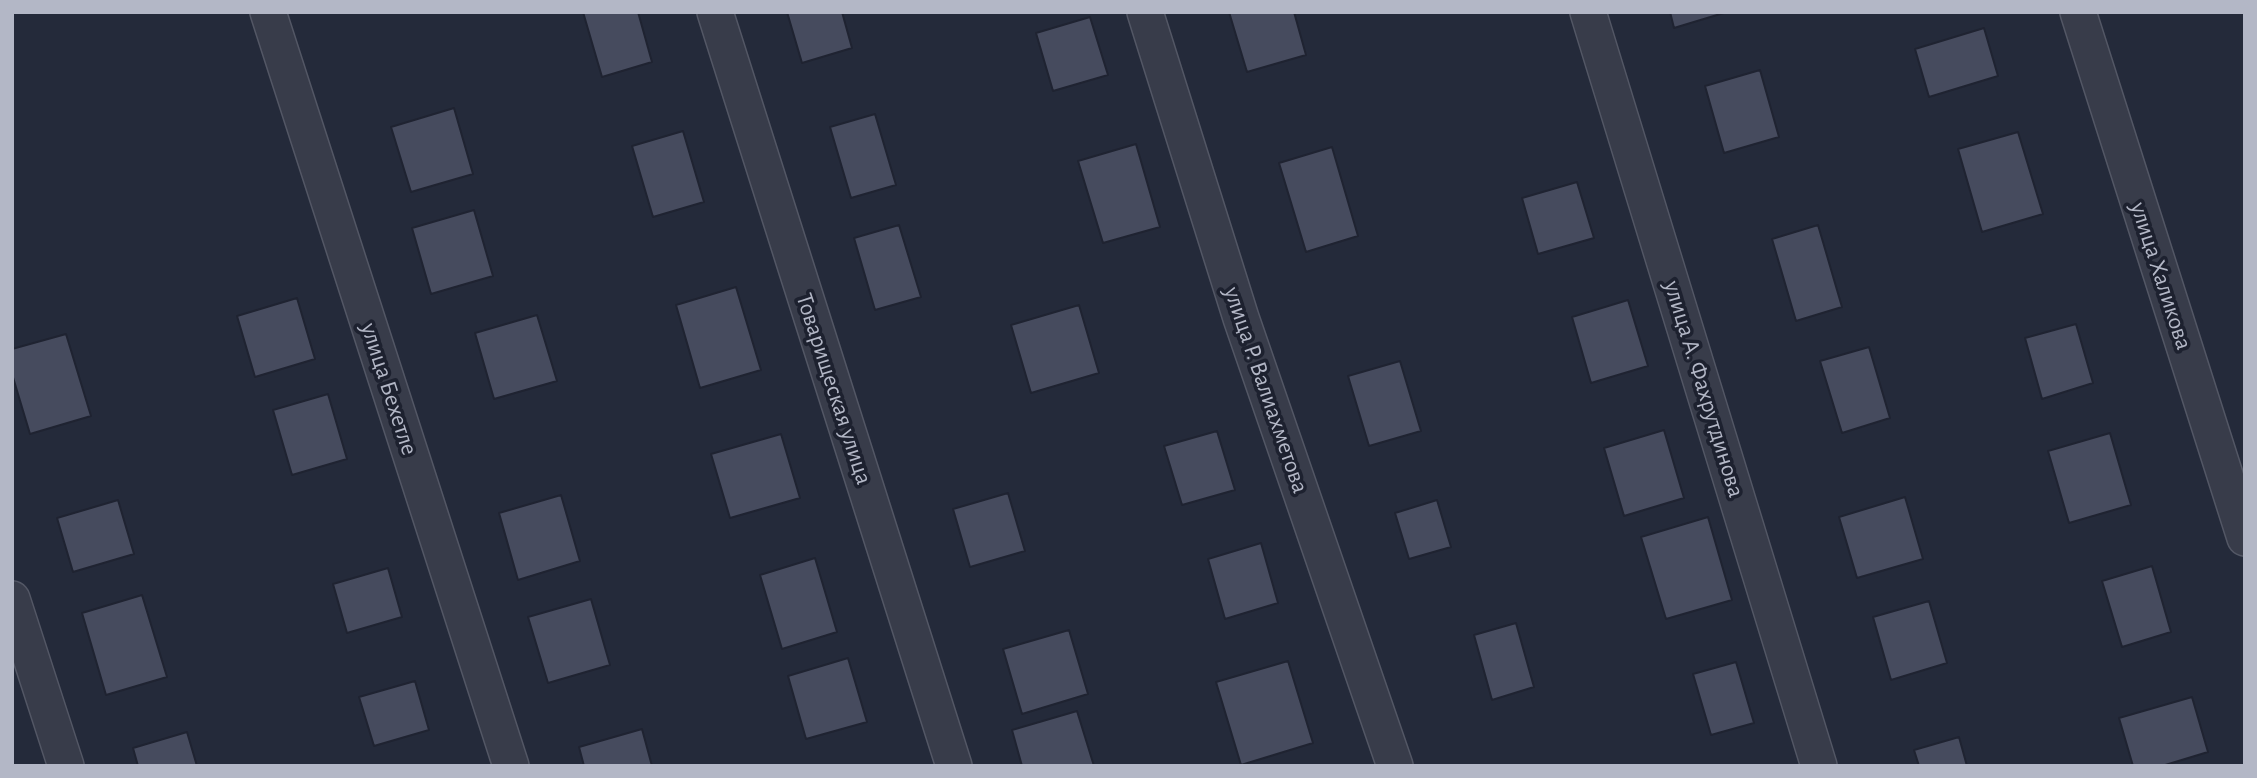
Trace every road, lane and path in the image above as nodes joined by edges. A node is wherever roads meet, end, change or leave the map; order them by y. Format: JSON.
{"nodes":[{"id":1,"x":268,"y":12,"type":"edge"},
{"id":2,"x":715,"y":12,"type":"edge"},
{"id":3,"x":1145,"y":12,"type":"edge"},
{"id":4,"x":1588,"y":12,"type":"edge"},
{"id":5,"x":2078,"y":12,"type":"edge"},
{"id":6,"x":2245,"y":538,"type":"edge"},
{"id":7,"x":12,"y":599,"type":"edge"},
{"id":8,"x":66,"y":766,"type":"edge"},
{"id":9,"x":511,"y":766,"type":"edge"},
{"id":10,"x":954,"y":766,"type":"edge"},
{"id":11,"x":1395,"y":766,"type":"edge"},
{"id":12,"x":1819,"y":766,"type":"edge"}],
"edges":[{"from":1,"to":9,"type":"street","name":"улица Бехетле"},
{"from":2,"to":10,"type":"street","name":"Товарищеская улица"},
{"from":3,"to":11,"type":"street","name":"улица Р. Валиахметова"},
{"from":4,"to":12,"type":"street","name":"улица А. Фахрутдинова"},
{"from":5,"to":6,"type":"street","name":"улица Халикова"},
{"from":7,"to":8,"type":"street"}]}
